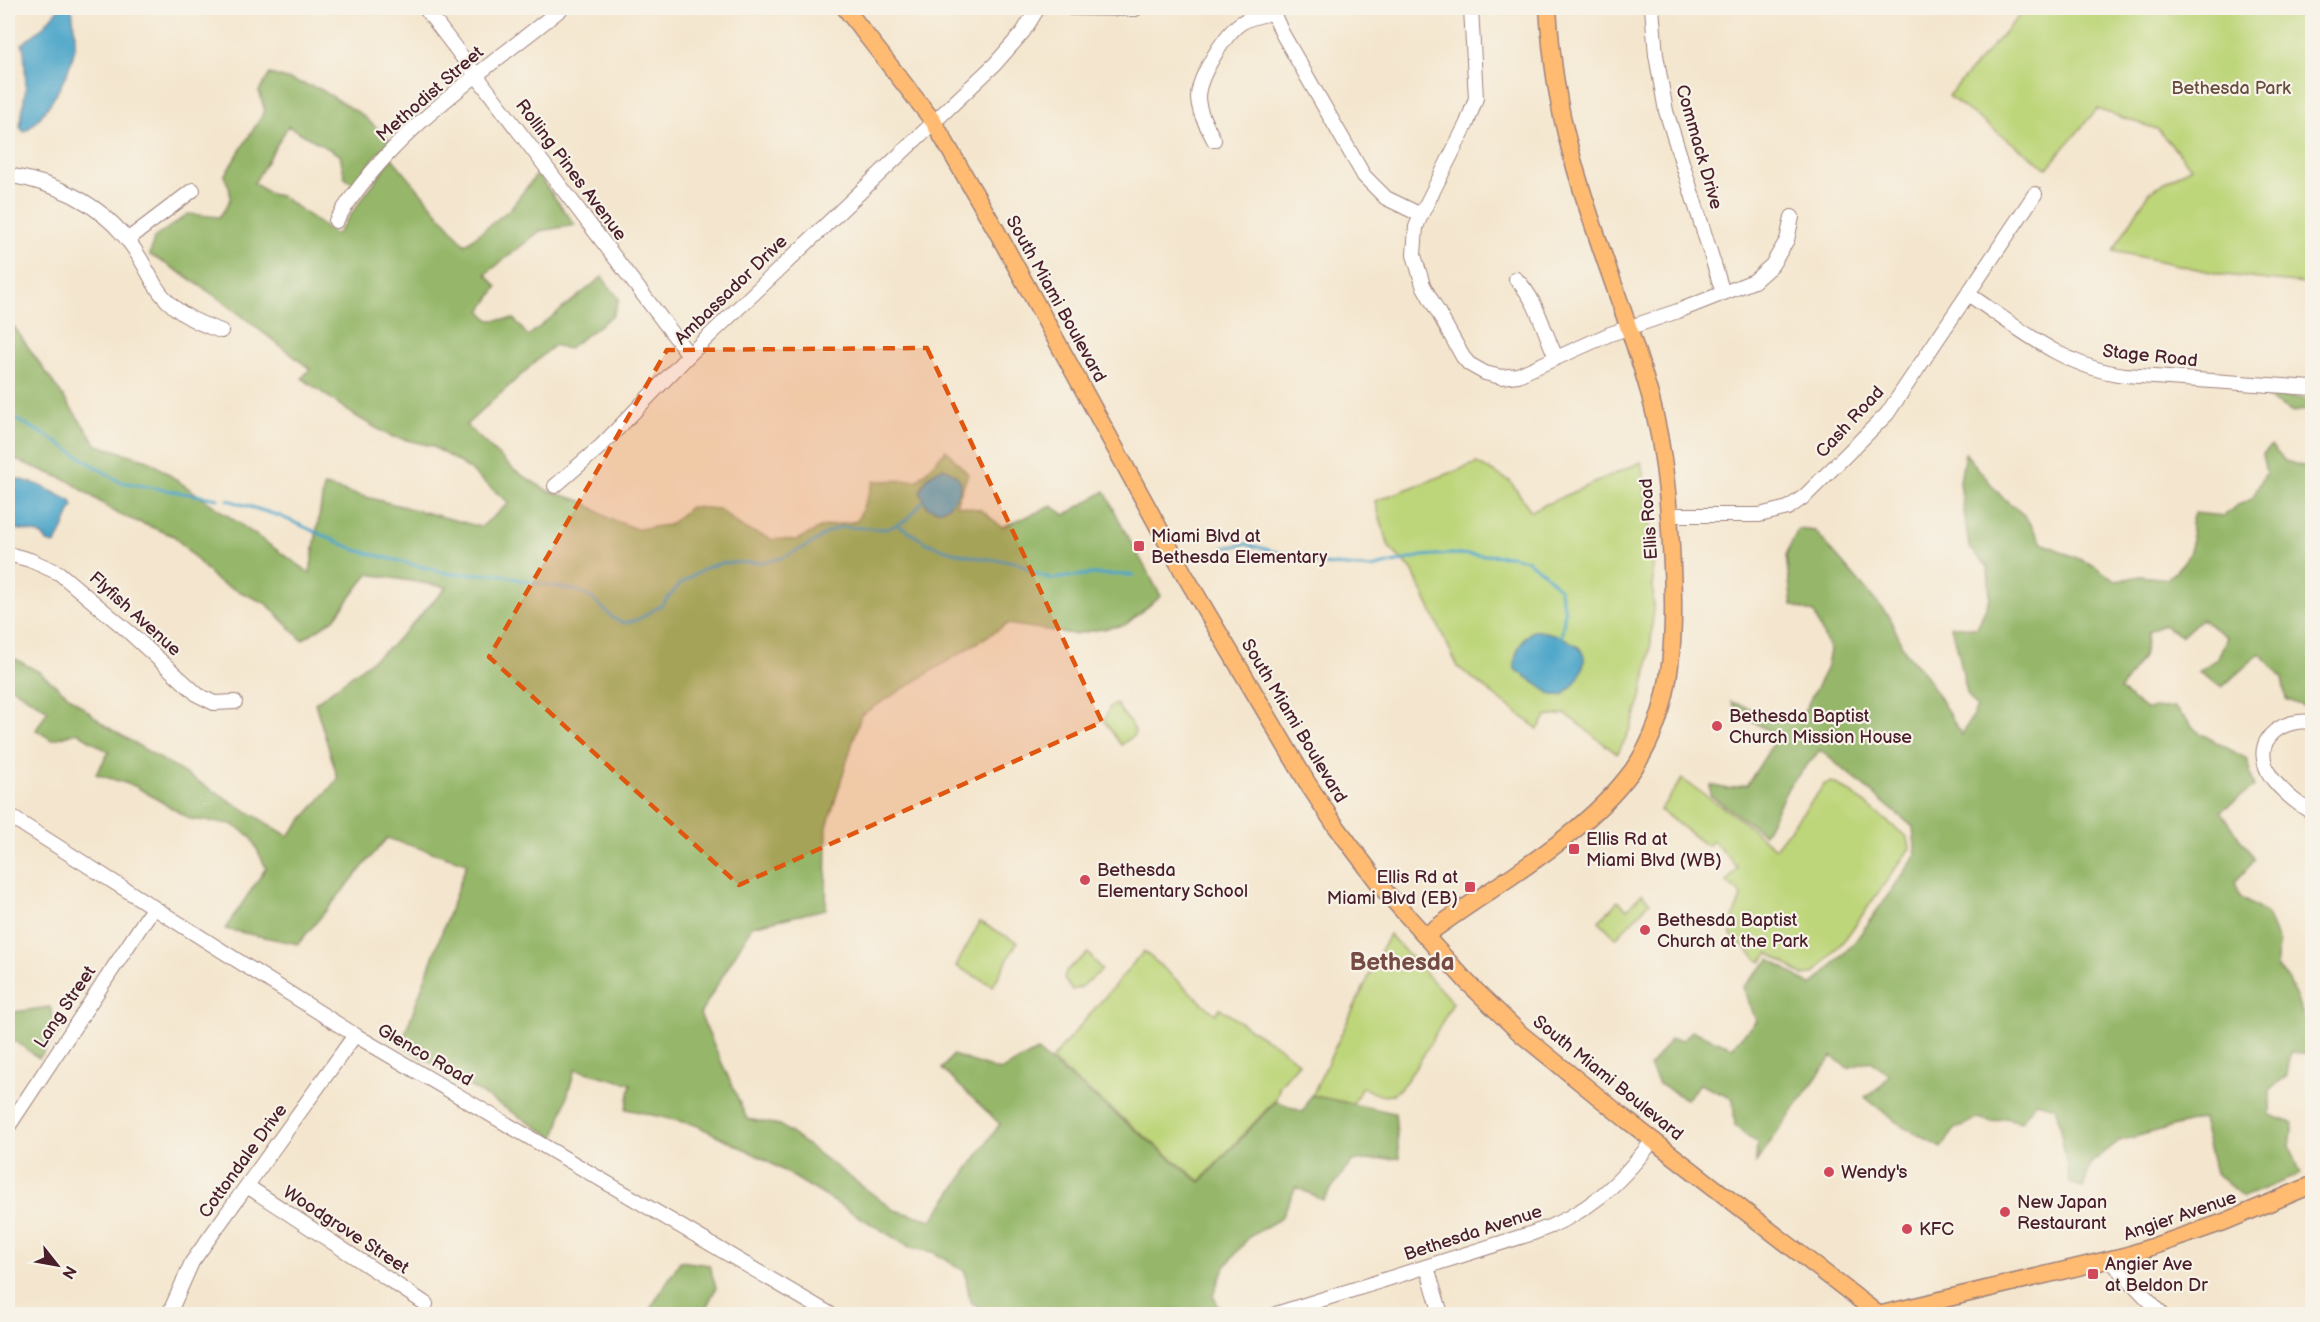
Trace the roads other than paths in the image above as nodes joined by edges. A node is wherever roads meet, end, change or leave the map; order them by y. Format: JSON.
{"nodes":[{"id":1,"x":425,"y":8,"type":"edge"},
{"id":2,"x":562,"y":8,"type":"edge"},
{"id":3,"x":846,"y":8,"type":"edge"},
{"id":4,"x":1038,"y":8,"type":"edge"},
{"id":5,"x":1071,"y":8,"type":"edge"},
{"id":6,"x":1137,"y":8,"type":"edge"},
{"id":7,"x":1471,"y":8,"type":"edge"},
{"id":8,"x":1548,"y":8,"type":"edge"},
{"id":9,"x":1652,"y":8,"type":"edge"},
{"id":10,"x":1272,"y":10,"type":"edge"},
{"id":11,"x":477,"y":76,"type":"junction"},
{"id":12,"x":933,"y":121,"type":"junction"},
{"id":13,"x":1214,"y":140,"type":"dead end"},
{"id":14,"x":8,"y":175,"type":"edge"},
{"id":15,"x":193,"y":190,"type":"dead end"},
{"id":16,"x":2035,"y":194,"type":"dead end"},
{"id":17,"x":1421,"y":216,"type":"junction"},
{"id":18,"x":1792,"y":217,"type":"dead end"},
{"id":19,"x":336,"y":221,"type":"dead end"},
{"id":20,"x":127,"y":240,"type":"junction"},
{"id":21,"x":1516,"y":279,"type":"dead end"},
{"id":22,"x":1723,"y":293,"type":"junction"},
{"id":23,"x":1968,"y":294,"type":"junction"},
{"id":24,"x":1628,"y":327,"type":"junction"},
{"id":25,"x":221,"y":331,"type":"dead end"},
{"id":26,"x":689,"y":355,"type":"junction"},
{"id":27,"x":1556,"y":357,"type":"junction"},
{"id":28,"x":2313,"y":388,"type":"edge"},
{"id":29,"x":555,"y":486,"type":"dead end"},
{"id":30,"x":1669,"y":515,"type":"junction"},
{"id":31,"x":8,"y":554,"type":"edge"},
{"id":32,"x":235,"y":702,"type":"dead end"},
{"id":33,"x":2313,"y":722,"type":"edge"},
{"id":34,"x":2313,"y":812,"type":"edge"},
{"id":35,"x":8,"y":815,"type":"edge"},
{"id":36,"x":153,"y":908,"type":"junction"},
{"id":37,"x":1425,"y":936,"type":"junction"},
{"id":38,"x":355,"y":1035,"type":"junction"},
{"id":39,"x":8,"y":1127,"type":"edge"},
{"id":40,"x":1653,"y":1140,"type":"junction"},
{"id":41,"x":2313,"y":1185,"type":"edge"},
{"id":42,"x":247,"y":1186,"type":"junction"},
{"id":43,"x":2110,"y":1260,"type":"junction"},
{"id":44,"x":1427,"y":1267,"type":"junction"},
{"id":45,"x":426,"y":1304,"type":"dead end"},
{"id":46,"x":169,"y":1314,"type":"edge"},
{"id":47,"x":830,"y":1314,"type":"edge"},
{"id":48,"x":1276,"y":1314,"type":"edge"},
{"id":49,"x":1442,"y":1314,"type":"edge"},
{"id":50,"x":1880,"y":1314,"type":"edge"},
{"id":51,"x":2162,"y":1314,"type":"edge"}],
"edges":[{"from":1,"to":11,"type":"street","name":"Rolling Pines Avenue"},
{"from":2,"to":11,"type":"street","name":"Methodist Street"},
{"from":3,"to":12,"type":"main road","name":"South Miami Boulevard"},
{"from":4,"to":12,"type":"street","name":"Ambassador Drive"},
{"from":5,"to":6,"type":"street"},
{"from":7,"to":17,"type":"street"},
{"from":8,"to":24,"type":"main road","name":"Ellis Road"},
{"from":9,"to":22,"type":"street","name":"Commack Drive"},
{"from":10,"to":13,"type":"street"},
{"from":10,"to":17,"type":"street"},
{"from":11,"to":19,"type":"street","name":"Methodist Street"},
{"from":11,"to":26,"type":"street","name":"Rolling Pines Avenue"},
{"from":12,"to":26,"type":"street","name":"Ambassador Drive"},
{"from":12,"to":37,"type":"main road","name":"South Miami Boulevard"},
{"from":14,"to":20,"type":"street"},
{"from":15,"to":20,"type":"street"},
{"from":16,"to":23,"type":"street","name":"Cash Road"},
{"from":17,"to":27,"type":"street"},
{"from":18,"to":22,"type":"street"},
{"from":20,"to":25,"type":"street"},
{"from":21,"to":27,"type":"street"},
{"from":22,"to":24,"type":"street"},
{"from":23,"to":28,"type":"street","name":"Stage Road"},
{"from":23,"to":30,"type":"street","name":"Cash Road"},
{"from":24,"to":27,"type":"street"},
{"from":24,"to":30,"type":"main road","name":"Ellis Road"},
{"from":26,"to":29,"type":"street","name":"Ambassador Drive"},
{"from":30,"to":37,"type":"main road","name":"Ellis Road"},
{"from":31,"to":32,"type":"street","name":"Flyfish Avenue"},
{"from":33,"to":34,"type":"street"},
{"from":35,"to":36,"type":"street","name":"Glenco Road"},
{"from":36,"to":38,"type":"street","name":"Glenco Road"},
{"from":36,"to":39,"type":"street","name":"Lang Street"},
{"from":37,"to":40,"type":"main road","name":"South Miami Boulevard"},
{"from":38,"to":42,"type":"street","name":"Cottondale Drive"},
{"from":38,"to":47,"type":"street","name":"Glenco Road"},
{"from":40,"to":44,"type":"street","name":"Bethesda Avenue"},
{"from":40,"to":50,"type":"main road","name":"South Miami Boulevard"},
{"from":41,"to":43,"type":"main road","name":"Angier Avenue"},
{"from":42,"to":45,"type":"street","name":"Woodgrove Street"},
{"from":42,"to":46,"type":"street","name":"Cottondale Drive"},
{"from":43,"to":50,"type":"main road","name":"Angier Avenue"},
{"from":43,"to":51,"type":"street"},
{"from":44,"to":48,"type":"street","name":"Bethesda Avenue"},
{"from":44,"to":49,"type":"street"}]}
